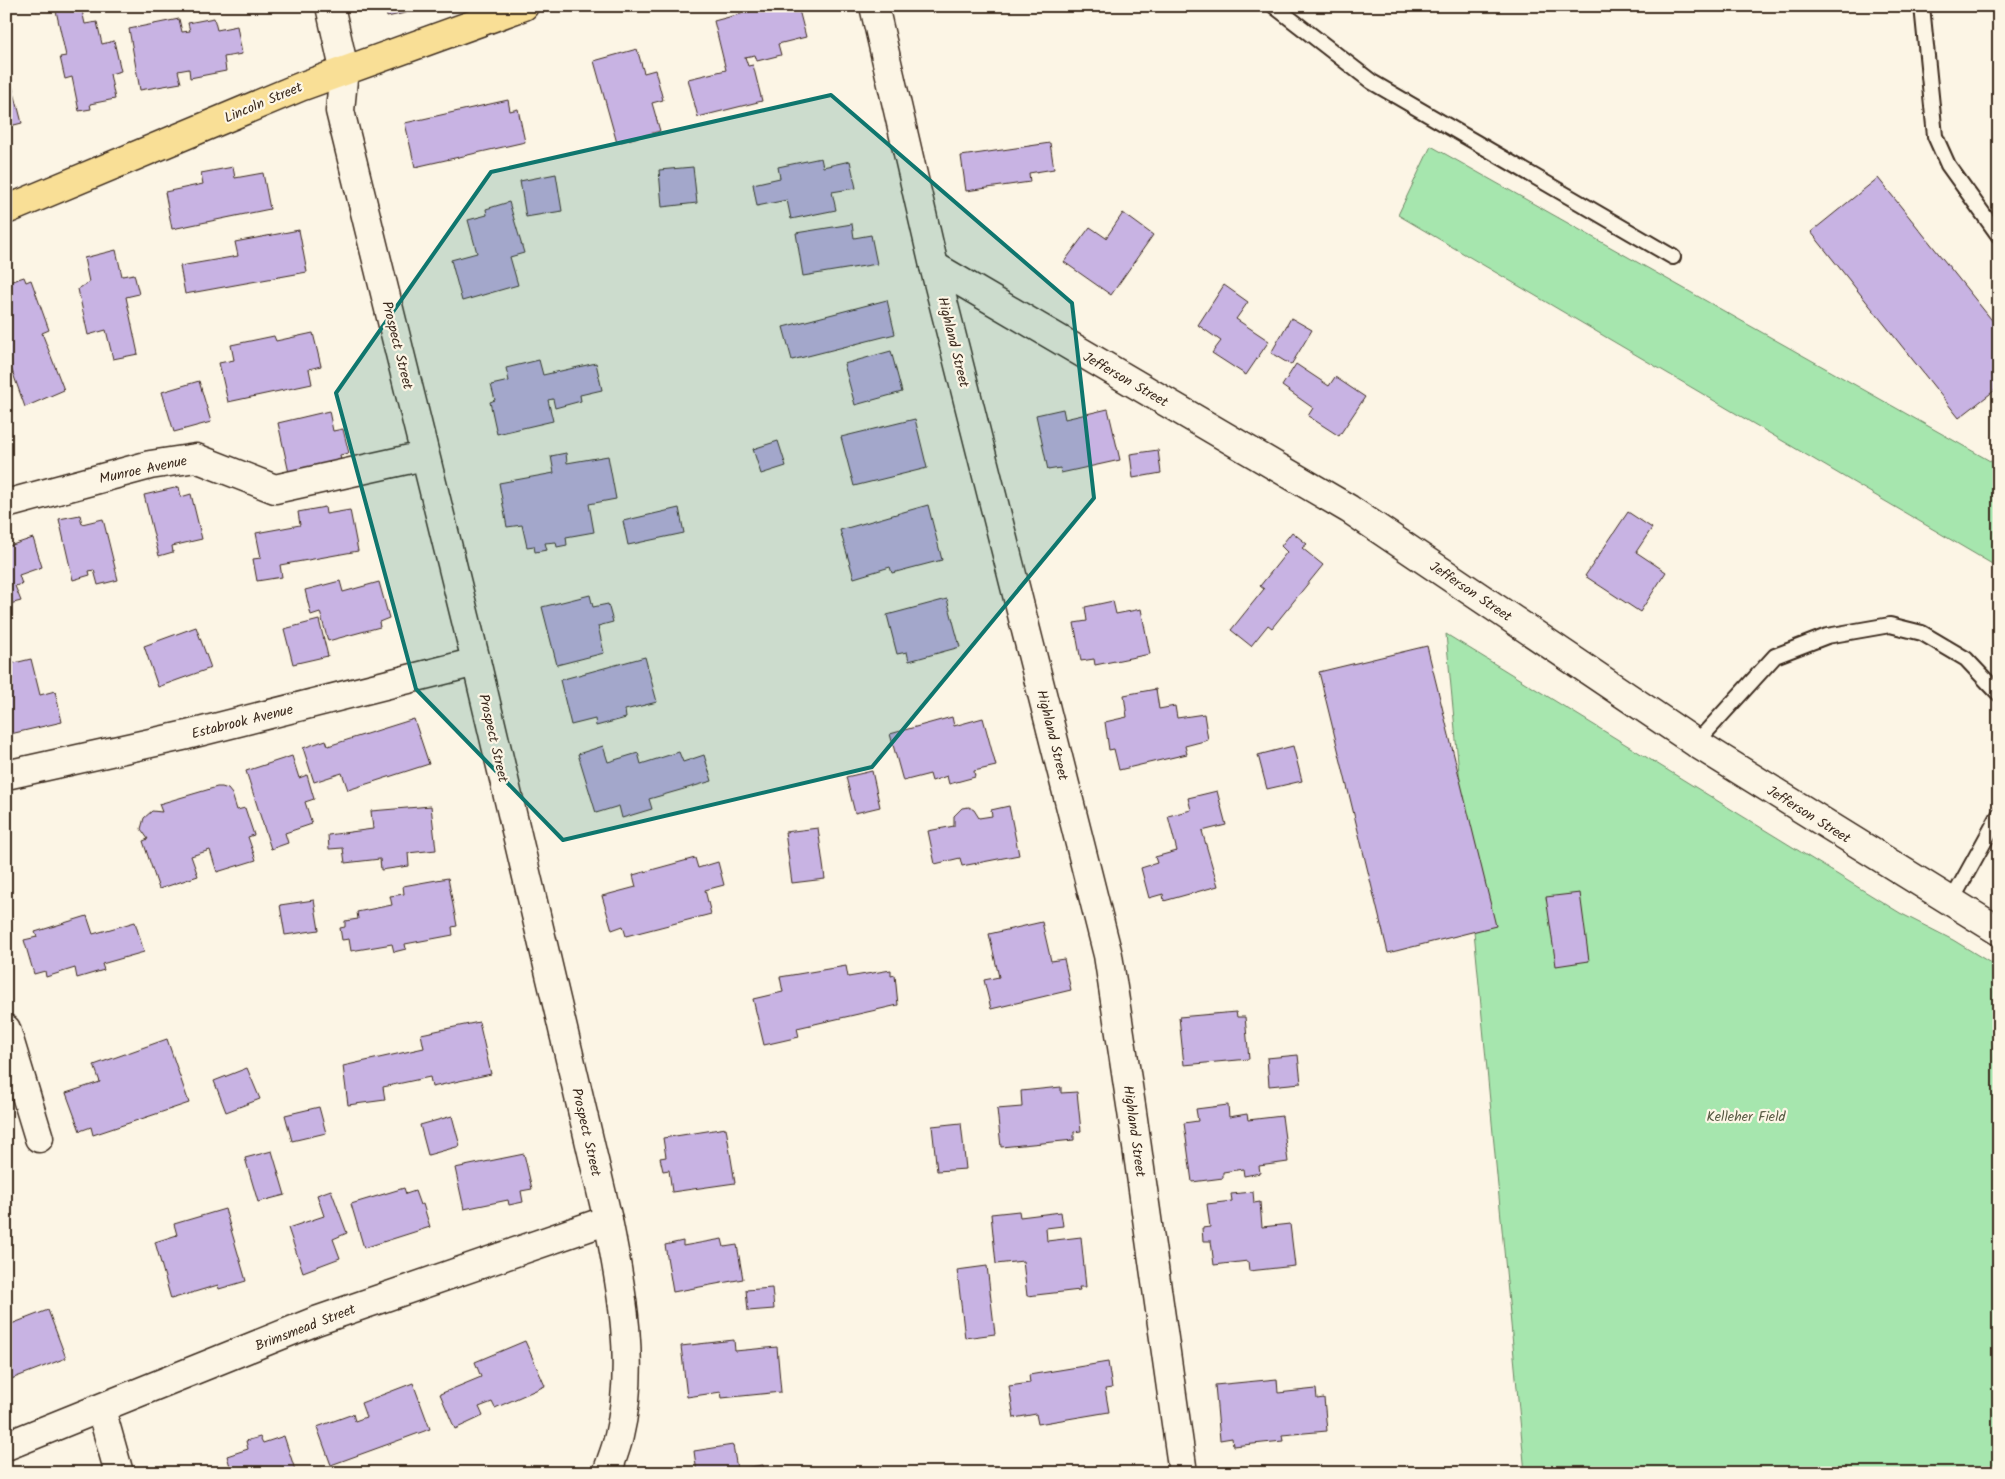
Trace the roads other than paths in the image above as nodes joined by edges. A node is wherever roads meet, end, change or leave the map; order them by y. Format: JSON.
{"nodes":[{"id":1,"x":330,"y":6,"type":"edge"},
{"id":2,"x":524,"y":6,"type":"edge"},
{"id":3,"x":874,"y":6,"type":"edge"},
{"id":4,"x":1274,"y":6,"type":"edge"},
{"id":5,"x":1922,"y":6,"type":"edge"},
{"id":6,"x":344,"y":69,"type":"junction"},
{"id":7,"x":6,"y":210,"type":"edge"},
{"id":8,"x":1999,"y":236,"type":"edge"},
{"id":9,"x":1672,"y":257,"type":"dead end"},
{"id":10,"x":934,"y":266,"type":"junction"},
{"id":11,"x":424,"y":456,"type":"junction"},
{"id":12,"x":6,"y":504,"type":"edge"},
{"id":13,"x":476,"y":662,"type":"junction"},
{"id":14,"x":1999,"y":694,"type":"edge"},
{"id":15,"x":1696,"y":743,"type":"junction"},
{"id":16,"x":6,"y":776,"type":"edge"},
{"id":17,"x":1999,"y":815,"type":"edge"},
{"id":18,"x":1951,"y":902,"type":"junction"},
{"id":19,"x":1999,"y":931,"type":"edge"},
{"id":20,"x":6,"y":1029,"type":"edge"},
{"id":21,"x":38,"y":1138,"type":"dead end"},
{"id":22,"x":608,"y":1220,"type":"junction"},
{"id":23,"x":101,"y":1409,"type":"junction"},
{"id":24,"x":6,"y":1446,"type":"edge"},
{"id":25,"x":119,"y":1473,"type":"edge"},
{"id":26,"x":607,"y":1473,"type":"edge"},
{"id":27,"x":1183,"y":1473,"type":"edge"}],
"edges":[{"from":1,"to":6,"type":"street","name":"Prospect Street"},
{"from":2,"to":6,"type":"main road","name":"Lincoln Street"},
{"from":3,"to":10,"type":"street","name":"Highland Street"},
{"from":4,"to":9,"type":"lane"},
{"from":5,"to":8,"type":"lane"},
{"from":6,"to":7,"type":"main road","name":"Lincoln Street"},
{"from":6,"to":11,"type":"street","name":"Prospect Street"},
{"from":10,"to":15,"type":"street","name":"Jefferson Street"},
{"from":10,"to":27,"type":"street","name":"Highland Street"},
{"from":11,"to":12,"type":"street","name":"Munroe Avenue"},
{"from":11,"to":13,"type":"street","name":"Prospect Street"},
{"from":13,"to":16,"type":"street","name":"Estabrook Avenue"},
{"from":13,"to":22,"type":"street","name":"Prospect Street"},
{"from":14,"to":15,"type":"lane"},
{"from":15,"to":18,"type":"street","name":"Jefferson Street"},
{"from":17,"to":18,"type":"lane"},
{"from":18,"to":19,"type":"street","name":"Jefferson Street"},
{"from":20,"to":21,"type":"street"},
{"from":22,"to":23,"type":"street","name":"Brimsmead Street"},
{"from":22,"to":26,"type":"street","name":"Prospect Street"},
{"from":23,"to":24,"type":"street","name":"Brimsmead Street"},
{"from":23,"to":25,"type":"street"}]}
